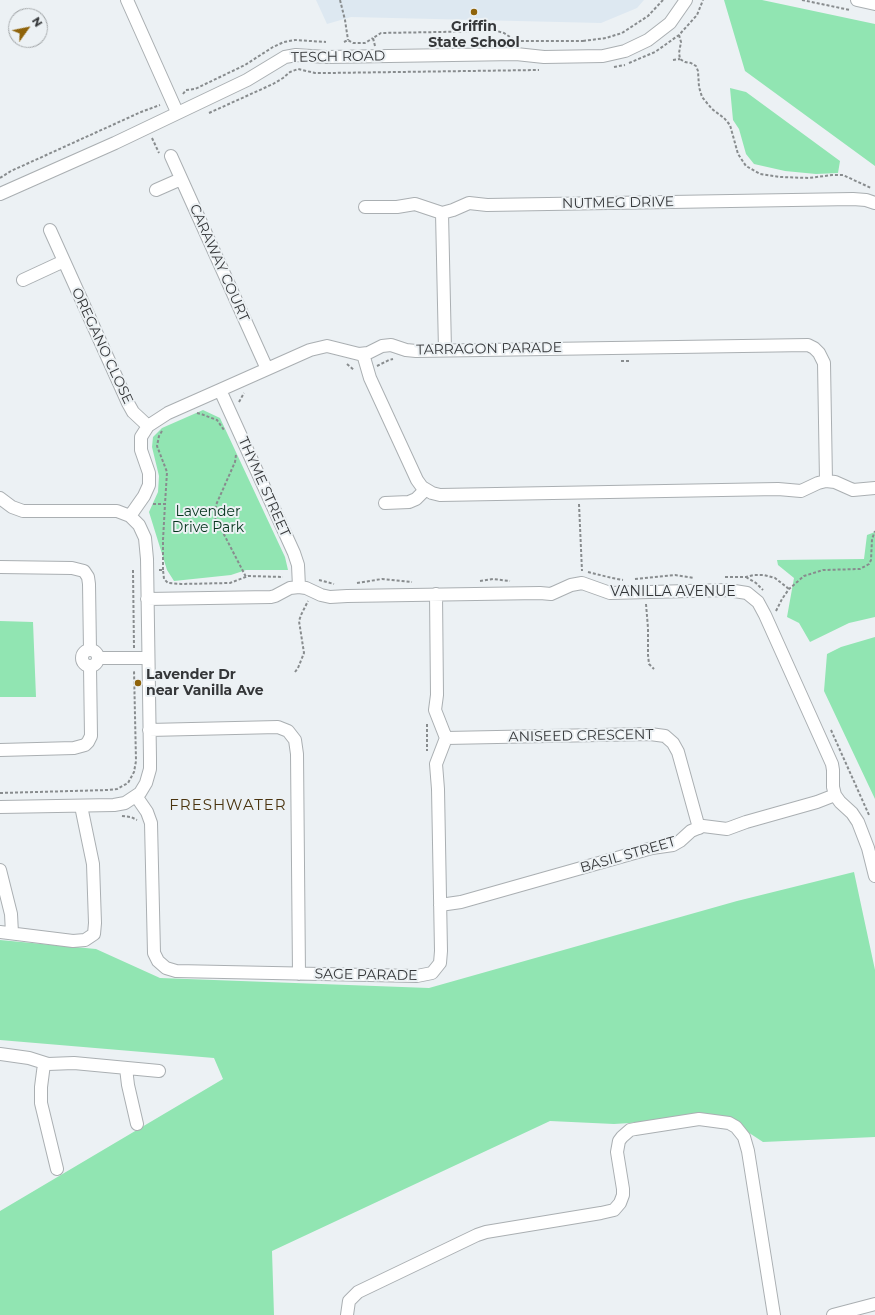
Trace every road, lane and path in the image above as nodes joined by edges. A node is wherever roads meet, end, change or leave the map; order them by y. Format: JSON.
{"nodes":[{"id":1,"x":127,"y":0,"type":"edge"},
{"id":2,"x":340,"y":0,"type":"edge"},
{"id":3,"x":663,"y":0,"type":"edge"},
{"id":4,"x":686,"y":0,"type":"edge"},
{"id":5,"x":703,"y":0,"type":"edge"},
{"id":6,"x":802,"y":0,"type":"edge"},
{"id":7,"x":816,"y":1,"type":"edge"},
{"id":8,"x":875,"y":4,"type":"edge"},
{"id":9,"x":855,"y":5,"type":"edge"},
{"id":10,"x":679,"y":35,"type":"junction"},
{"id":11,"x":373,"y":38,"type":"junction"},
{"id":12,"x":348,"y":40,"type":"junction"},
{"id":13,"x":583,"y":41,"type":"junction"},
{"id":14,"x":344,"y":42,"type":"dead end"},
{"id":15,"x":583,"y":45,"type":"dead end"},
{"id":16,"x":375,"y":47,"type":"dead end"},
{"id":17,"x":680,"y":58,"type":"junction"},
{"id":18,"x":674,"y":60,"type":"dead end"},
{"id":19,"x":376,"y":67,"type":"dead end"},
{"id":20,"x":609,"y":68,"type":"dead end"},
{"id":21,"x":545,"y":70,"type":"dead end"},
{"id":22,"x":376,"y":72,"type":"junction"},
{"id":23,"x":160,"y":105,"type":"dead end"},
{"id":24,"x":177,"y":112,"type":"junction"},
{"id":25,"x":209,"y":113,"type":"dead end"},
{"id":26,"x":152,"y":138,"type":"dead end"},
{"id":27,"x":158,"y":152,"type":"dead end"},
{"id":28,"x":171,"y":156,"type":"dead end"},
{"id":29,"x":0,"y":178,"type":"edge"},
{"id":30,"x":181,"y":179,"type":"junction"},
{"id":31,"x":156,"y":190,"type":"dead end"},
{"id":32,"x":875,"y":190,"type":"edge"},
{"id":33,"x":0,"y":194,"type":"edge"},
{"id":34,"x":875,"y":203,"type":"edge"},
{"id":35,"x":365,"y":207,"type":"dead end"},
{"id":36,"x":442,"y":213,"type":"junction"},
{"id":37,"x":50,"y":230,"type":"dead end"},
{"id":38,"x":64,"y":261,"type":"junction"},
{"id":39,"x":22,"y":280,"type":"dead end"},
{"id":40,"x":445,"y":350,"type":"junction"},
{"id":41,"x":363,"y":354,"type":"junction"},
{"id":42,"x":617,"y":359,"type":"dead end"},
{"id":43,"x":396,"y":360,"type":"dead end"},
{"id":44,"x":632,"y":360,"type":"dead end"},
{"id":45,"x":346,"y":364,"type":"dead end"},
{"id":46,"x":374,"y":367,"type":"dead end"},
{"id":47,"x":268,"y":369,"type":"junction"},
{"id":48,"x":357,"y":370,"type":"dead end"},
{"id":49,"x":220,"y":390,"type":"junction"},
{"id":50,"x":247,"y":390,"type":"dead end"},
{"id":51,"x":237,"y":403,"type":"dead end"},
{"id":52,"x":195,"y":414,"type":"dead end"},
{"id":53,"x":148,"y":426,"type":"junction"},
{"id":54,"x":166,"y":428,"type":"dead end"},
{"id":55,"x":227,"y":435,"type":"dead end"},
{"id":56,"x":236,"y":453,"type":"dead end"},
{"id":57,"x":826,"y":481,"type":"junction"},
{"id":58,"x":875,"y":488,"type":"edge"},
{"id":59,"x":425,"y":490,"type":"junction"},
{"id":60,"x":0,"y":499,"type":"edge"},
{"id":61,"x":576,"y":502,"type":"dead end"},
{"id":62,"x":150,"y":503,"type":"dead end"},
{"id":63,"x":385,"y":503,"type":"dead end"},
{"id":64,"x":165,"y":504,"type":"junction"},
{"id":65,"x":130,"y":516,"type":"junction"},
{"id":66,"x":875,"y":531,"type":"edge"},
{"id":67,"x":0,"y":567,"type":"edge"},
{"id":68,"x":139,"y":570,"type":"dead end"},
{"id":69,"x":156,"y":570,"type":"dead end"},
{"id":70,"x":163,"y":570,"type":"junction"},
{"id":71,"x":576,"y":571,"type":"dead end"},
{"id":72,"x":582,"y":571,"type":"junction"},
{"id":73,"x":246,"y":577,"type":"junction"},
{"id":74,"x":285,"y":577,"type":"dead end"},
{"id":75,"x":724,"y":577,"type":"dead end"},
{"id":76,"x":746,"y":577,"type":"junction"},
{"id":77,"x":698,"y":578,"type":"dead end"},
{"id":78,"x":315,"y":579,"type":"dead end"},
{"id":79,"x":633,"y":579,"type":"dead end"},
{"id":80,"x":627,"y":580,"type":"dead end"},
{"id":81,"x":478,"y":581,"type":"dead end"},
{"id":82,"x":514,"y":581,"type":"dead end"},
{"id":83,"x":417,"y":582,"type":"dead end"},
{"id":84,"x":353,"y":583,"type":"dead end"},
{"id":85,"x":337,"y":584,"type":"dead end"},
{"id":86,"x":298,"y":586,"type":"junction"},
{"id":87,"x":789,"y":589,"type":"junction"},
{"id":88,"x":766,"y":592,"type":"dead end"},
{"id":89,"x":436,"y":594,"type":"junction"},
{"id":90,"x":147,"y":599,"type":"junction"},
{"id":91,"x":309,"y":599,"type":"dead end"},
{"id":92,"x":646,"y":600,"type":"dead end"},
{"id":93,"x":773,"y":604,"type":"dead end"},
{"id":94,"x":134,"y":649,"type":"dead end"},
{"id":95,"x":93,"y":658,"type":"junction"},
{"id":96,"x":148,"y":658,"type":"junction"},
{"id":97,"x":134,"y":665,"type":"dead end"},
{"id":98,"x":654,"y":669,"type":"dead end"},
{"id":99,"x":295,"y":672,"type":"dead end"},
{"id":100,"x":427,"y":720,"type":"dead end"},
{"id":101,"x":149,"y":730,"type":"junction"},
{"id":102,"x":446,"y":738,"type":"junction"},
{"id":103,"x":0,"y":750,"type":"edge"},
{"id":104,"x":427,"y":751,"type":"dead end"},
{"id":105,"x":0,"y":793,"type":"edge"},
{"id":106,"x":835,"y":795,"type":"junction"},
{"id":107,"x":136,"y":796,"type":"junction"},
{"id":108,"x":81,"y":806,"type":"junction"},
{"id":109,"x":0,"y":807,"type":"edge"},
{"id":110,"x":122,"y":813,"type":"dead end"},
{"id":111,"x":139,"y":817,"type":"dead end"},
{"id":112,"x":699,"y":828,"type":"junction"},
{"id":113,"x":0,"y":870,"type":"edge"},
{"id":114,"x":875,"y":876,"type":"edge"},
{"id":115,"x":440,"y":905,"type":"junction"},
{"id":116,"x":0,"y":932,"type":"edge"},
{"id":117,"x":12,"y":933,"type":"junction"},
{"id":118,"x":299,"y":974,"type":"junction"},
{"id":119,"x":0,"y":1054,"type":"edge"},
{"id":120,"x":44,"y":1064,"type":"junction"},
{"id":121,"x":126,"y":1068,"type":"junction"},
{"id":122,"x":159,"y":1071,"type":"dead end"},
{"id":123,"x":137,"y":1124,"type":"dead end"},
{"id":124,"x":57,"y":1169,"type":"dead end"},
{"id":125,"x":875,"y":1304,"type":"edge"},
{"id":126,"x":347,"y":1315,"type":"edge"},
{"id":127,"x":774,"y":1315,"type":"edge"},
{"id":128,"x":833,"y":1315,"type":"edge"}],
"edges":[{"from":1,"to":24,"type":"street"},
{"from":2,"to":12,"type":"path"},
{"from":3,"to":13,"type":"path"},
{"from":4,"to":24,"type":"street","name":"TESCH ROAD"},
{"from":5,"to":10,"type":"path"},
{"from":6,"to":7,"type":"path"},
{"from":7,"to":9,"type":"path"},
{"from":8,"to":9,"type":"street"},
{"from":10,"to":17,"type":"path"},
{"from":10,"to":20,"type":"path"},
{"from":11,"to":12,"type":"path"},
{"from":11,"to":13,"type":"path"},
{"from":11,"to":16,"type":"path"},
{"from":12,"to":14,"type":"path"},
{"from":13,"to":15,"type":"path"},
{"from":17,"to":18,"type":"path"},
{"from":17,"to":32,"type":"path"},
{"from":19,"to":22,"type":"path"},
{"from":21,"to":22,"type":"path"},
{"from":22,"to":25,"type":"path"},
{"from":23,"to":29,"type":"path"},
{"from":24,"to":33,"type":"street","name":"TESCH ROAD"},
{"from":26,"to":27,"type":"path"},
{"from":28,"to":30,"type":"street","name":"CARAWAY COURT"},
{"from":30,"to":31,"type":"street"},
{"from":30,"to":47,"type":"street","name":"CARAWAY COURT"},
{"from":34,"to":36,"type":"street","name":"NUTMEG DRIVE"},
{"from":35,"to":36,"type":"street"},
{"from":36,"to":40,"type":"street"},
{"from":37,"to":38,"type":"street","name":"OREGANO CLOSE"},
{"from":38,"to":39,"type":"street"},
{"from":38,"to":53,"type":"street","name":"OREGANO CLOSE"},
{"from":40,"to":41,"type":"street","name":"TARRAGON PARADE"},
{"from":40,"to":57,"type":"street","name":"TARRAGON PARADE"},
{"from":41,"to":47,"type":"street"},
{"from":41,"to":59,"type":"street"},
{"from":42,"to":44,"type":"path"},
{"from":43,"to":46,"type":"path"},
{"from":45,"to":48,"type":"path"},
{"from":47,"to":49,"type":"street"},
{"from":49,"to":53,"type":"street"},
{"from":49,"to":86,"type":"street","name":"THYME STREET"},
{"from":50,"to":51,"type":"path"},
{"from":52,"to":55,"type":"path"},
{"from":53,"to":65,"type":"street"},
{"from":54,"to":64,"type":"path"},
{"from":56,"to":73,"type":"path"},
{"from":57,"to":58,"type":"street"},
{"from":57,"to":59,"type":"street"},
{"from":59,"to":63,"type":"street"},
{"from":60,"to":65,"type":"street"},
{"from":61,"to":72,"type":"path"},
{"from":62,"to":64,"type":"path"},
{"from":64,"to":70,"type":"path"},
{"from":65,"to":90,"type":"street"},
{"from":66,"to":87,"type":"path"},
{"from":67,"to":95,"type":"street"},
{"from":68,"to":94,"type":"path"},
{"from":69,"to":70,"type":"path"},
{"from":70,"to":73,"type":"path"},
{"from":71,"to":72,"type":"path"},
{"from":72,"to":80,"type":"path"},
{"from":73,"to":74,"type":"path"},
{"from":75,"to":76,"type":"path"},
{"from":76,"to":87,"type":"path"},
{"from":76,"to":88,"type":"path"},
{"from":77,"to":79,"type":"path"},
{"from":78,"to":85,"type":"path"},
{"from":81,"to":82,"type":"path"},
{"from":83,"to":84,"type":"path"},
{"from":86,"to":89,"type":"street","name":"VANILLA AVENUE"},
{"from":86,"to":90,"type":"street"},
{"from":87,"to":93,"type":"path"},
{"from":89,"to":102,"type":"street"},
{"from":89,"to":106,"type":"street","name":"VANILLA AVENUE"},
{"from":90,"to":96,"type":"street"},
{"from":91,"to":99,"type":"path"},
{"from":92,"to":98,"type":"path"},
{"from":95,"to":96,"type":"street"},
{"from":95,"to":103,"type":"street"},
{"from":96,"to":101,"type":"street"},
{"from":97,"to":105,"type":"path"},
{"from":100,"to":104,"type":"path"},
{"from":101,"to":107,"type":"street"},
{"from":101,"to":118,"type":"street"},
{"from":102,"to":112,"type":"street","name":"ANISEED CRESCENT"},
{"from":102,"to":115,"type":"street","name":"SAGE PARADE"},
{"from":106,"to":112,"type":"street"},
{"from":106,"to":114,"type":"street"},
{"from":107,"to":108,"type":"street"},
{"from":107,"to":118,"type":"street","name":"SAGE PARADE"},
{"from":108,"to":109,"type":"street"},
{"from":108,"to":117,"type":"street"},
{"from":110,"to":111,"type":"path"},
{"from":112,"to":115,"type":"street","name":"BASIL STREET"},
{"from":113,"to":117,"type":"street"},
{"from":115,"to":118,"type":"street","name":"SAGE PARADE"},
{"from":116,"to":117,"type":"street"},
{"from":119,"to":120,"type":"street"},
{"from":120,"to":121,"type":"street"},
{"from":120,"to":124,"type":"street"},
{"from":121,"to":122,"type":"street"},
{"from":121,"to":123,"type":"street"},
{"from":125,"to":128,"type":"street"},
{"from":126,"to":127,"type":"street"}]}
